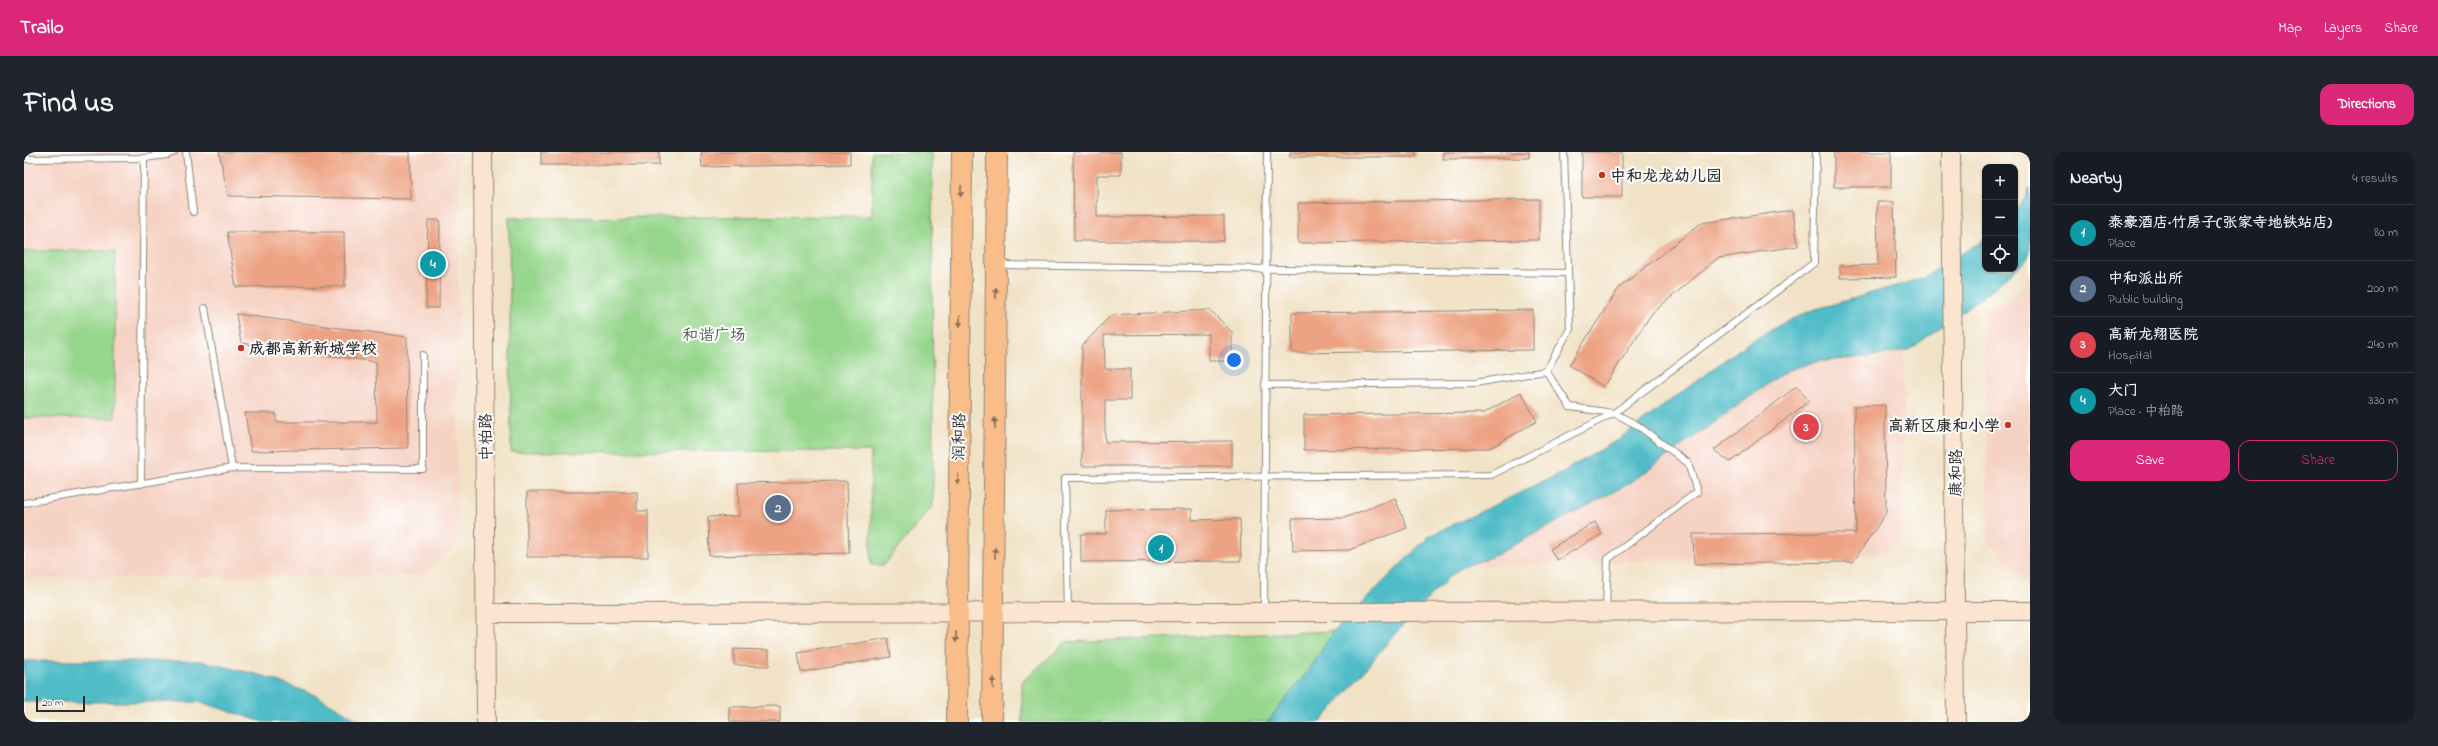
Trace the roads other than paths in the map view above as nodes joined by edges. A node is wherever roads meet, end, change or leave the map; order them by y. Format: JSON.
{"nodes":[{"id":1,"x":155,"y":152,"type":"edge"},
{"id":2,"x":174,"y":152,"type":"edge"},
{"id":3,"x":186,"y":152,"type":"edge"},
{"id":4,"x":483,"y":152,"type":"edge"},
{"id":5,"x":962,"y":152,"type":"edge"},
{"id":6,"x":996,"y":152,"type":"edge"},
{"id":7,"x":1267,"y":152,"type":"edge"},
{"id":8,"x":1564,"y":152,"type":"edge"},
{"id":9,"x":1816,"y":152,"type":"edge"},
{"id":10,"x":1951,"y":152,"type":"edge"},
{"id":11,"x":167,"y":154,"type":"junction"},
{"id":12,"x":144,"y":158,"type":"junction"},
{"id":13,"x":24,"y":159,"type":"edge"},
{"id":14,"x":193,"y":212,"type":"dead end"},
{"id":15,"x":996,"y":265,"type":"junction"},
{"id":16,"x":1266,"y":269,"type":"junction"},
{"id":17,"x":1568,"y":274,"type":"junction"},
{"id":18,"x":205,"y":308,"type":"dead end"},
{"id":19,"x":423,"y":355,"type":"dead end"},
{"id":20,"x":1546,"y":371,"type":"junction"},
{"id":21,"x":1265,"y":385,"type":"junction"},
{"id":22,"x":1614,"y":413,"type":"junction"},
{"id":23,"x":232,"y":468,"type":"junction"},
{"id":24,"x":1265,"y":476,"type":"junction"},
{"id":25,"x":141,"y":484,"type":"junction"},
{"id":26,"x":24,"y":503,"type":"edge"},
{"id":27,"x":1606,"y":611,"type":"junction"},
{"id":28,"x":1956,"y":611,"type":"junction"},
{"id":29,"x":2030,"y":611,"type":"edge"},
{"id":30,"x":956,"y":612,"type":"junction"},
{"id":31,"x":994,"y":612,"type":"junction"},
{"id":32,"x":1068,"y":612,"type":"junction"},
{"id":33,"x":1264,"y":612,"type":"junction"},
{"id":34,"x":487,"y":613,"type":"junction"},
{"id":35,"x":486,"y":722,"type":"edge"},
{"id":36,"x":957,"y":722,"type":"edge"},
{"id":37,"x":992,"y":722,"type":"edge"},
{"id":38,"x":1956,"y":722,"type":"edge"}],
"edges":[{"from":1,"to":11,"type":"lane"},
{"from":2,"to":11,"type":"lane"},
{"from":3,"to":14,"type":"lane"},
{"from":4,"to":34,"type":"street","name":"中柏路"},
{"from":5,"to":30,"type":"main road","name":"润和路","one_way":true},
{"from":6,"to":15,"type":"main road"},
{"from":7,"to":16,"type":"lane"},
{"from":8,"to":17,"type":"lane"},
{"from":9,"to":22,"type":"lane"},
{"from":10,"to":28,"type":"street","name":"康和路"},
{"from":11,"to":12,"type":"lane"},
{"from":12,"to":13,"type":"lane"},
{"from":12,"to":25,"type":"lane"},
{"from":15,"to":16,"type":"lane"},
{"from":31,"to":15,"type":"main road","one_way":true},
{"from":16,"to":17,"type":"lane"},
{"from":16,"to":21,"type":"lane"},
{"from":17,"to":20,"type":"lane"},
{"from":18,"to":23,"type":"lane"},
{"from":19,"to":23,"type":"lane"},
{"from":20,"to":21,"type":"lane"},
{"from":20,"to":22,"type":"lane"},
{"from":21,"to":24,"type":"lane"},
{"from":22,"to":24,"type":"lane"},
{"from":22,"to":27,"type":"lane"},
{"from":23,"to":25,"type":"lane"},
{"from":24,"to":32,"type":"lane"},
{"from":24,"to":33,"type":"lane"},
{"from":25,"to":26,"type":"lane"},
{"from":27,"to":28,"type":"street"},
{"from":27,"to":33,"type":"street"},
{"from":28,"to":29,"type":"street"},
{"from":28,"to":38,"type":"street","name":"康和路"},
{"from":30,"to":31,"type":"street"},
{"from":30,"to":34,"type":"street"},
{"from":30,"to":36,"type":"main road","name":"润和路","one_way":true},
{"from":31,"to":32,"type":"street"},
{"from":37,"to":31,"type":"main road","one_way":true},
{"from":32,"to":33,"type":"street"},
{"from":34,"to":35,"type":"street","name":"中柏路"}]}
